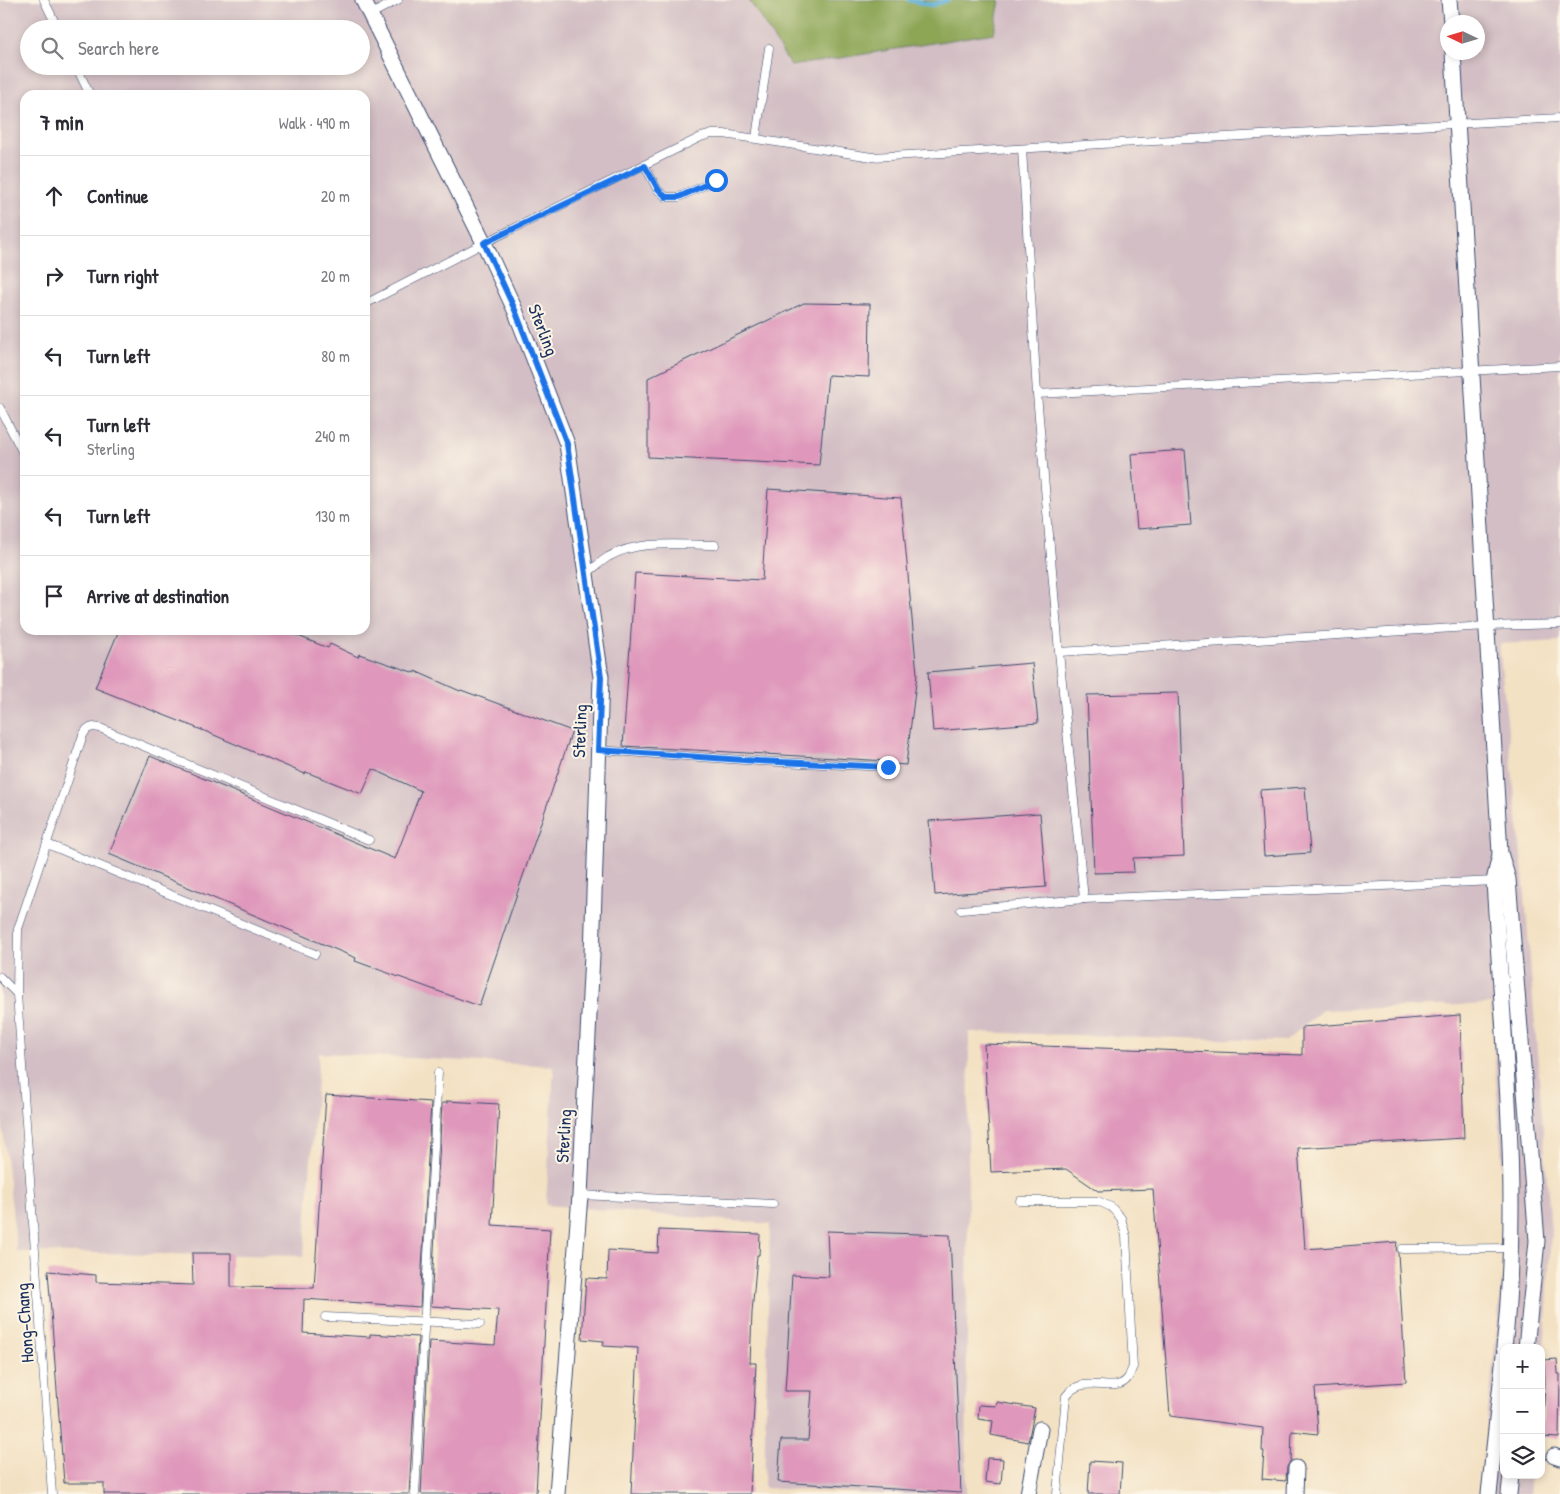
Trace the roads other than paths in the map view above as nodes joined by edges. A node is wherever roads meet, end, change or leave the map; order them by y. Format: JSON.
{"nodes":[{"id":1,"x":44,"y":0,"type":"edge"},
{"id":2,"x":363,"y":0,"type":"edge"},
{"id":3,"x":398,"y":0,"type":"edge"},
{"id":4,"x":1449,"y":0,"type":"edge"},
{"id":5,"x":371,"y":14,"type":"junction"},
{"id":6,"x":1450,"y":15,"type":"edge"},
{"id":7,"x":54,"y":20,"type":"edge"},
{"id":8,"x":770,"y":48,"type":"dead end"},
{"id":9,"x":1454,"y":60,"type":"edge"},
{"id":10,"x":80,"y":75,"type":"edge"},
{"id":11,"x":88,"y":90,"type":"edge"},
{"id":12,"x":1560,"y":118,"type":"edge"},
{"id":13,"x":1458,"y":123,"type":"junction"},
{"id":14,"x":756,"y":138,"type":"junction"},
{"id":15,"x":1022,"y":149,"type":"junction"},
{"id":16,"x":645,"y":166,"type":"junction"},
{"id":17,"x":716,"y":180,"type":"dead end"},
{"id":18,"x":484,"y":243,"type":"junction"},
{"id":19,"x":370,"y":301,"type":"edge"},
{"id":20,"x":1560,"y":366,"type":"edge"},
{"id":21,"x":1471,"y":370,"type":"junction"},
{"id":22,"x":1037,"y":394,"type":"junction"},
{"id":23,"x":0,"y":408,"type":"edge"},
{"id":24,"x":20,"y":447,"type":"edge"},
{"id":25,"x":715,"y":545,"type":"dead end"},
{"id":26,"x":586,"y":574,"type":"junction"},
{"id":27,"x":1560,"y":624,"type":"edge"},
{"id":28,"x":1487,"y":626,"type":"junction"},
{"id":29,"x":1059,"y":652,"type":"junction"},
{"id":30,"x":598,"y":750,"type":"junction"},
{"id":31,"x":888,"y":767,"type":"dead end"},
{"id":32,"x":369,"y":840,"type":"dead end"},
{"id":33,"x":47,"y":844,"type":"junction"},
{"id":34,"x":1501,"y":880,"type":"junction"},
{"id":35,"x":1084,"y":899,"type":"junction"},
{"id":36,"x":961,"y":910,"type":"dead end"},
{"id":37,"x":315,"y":954,"type":"dead end"},
{"id":38,"x":0,"y":977,"type":"edge"},
{"id":39,"x":17,"y":994,"type":"junction"},
{"id":40,"x":1520,"y":1034,"type":"junction"},
{"id":41,"x":1503,"y":1035,"type":"junction"},
{"id":42,"x":438,"y":1073,"type":"dead end"},
{"id":43,"x":1531,"y":1172,"type":"junction"},
{"id":44,"x":1512,"y":1174,"type":"junction"},
{"id":45,"x":580,"y":1194,"type":"junction"},
{"id":46,"x":1020,"y":1201,"type":"dead end"},
{"id":47,"x":774,"y":1204,"type":"dead end"},
{"id":48,"x":1511,"y":1248,"type":"junction"},
{"id":49,"x":1402,"y":1249,"type":"dead end"},
{"id":50,"x":1508,"y":1311,"type":"junction"},
{"id":51,"x":1529,"y":1313,"type":"junction"},
{"id":52,"x":325,"y":1317,"type":"dead end"},
{"id":53,"x":425,"y":1322,"type":"junction"},
{"id":54,"x":480,"y":1324,"type":"dead end"},
{"id":55,"x":1504,"y":1344,"type":"edge"},
{"id":56,"x":1526,"y":1344,"type":"edge"},
{"id":57,"x":1502,"y":1389,"type":"edge"},
{"id":58,"x":1040,"y":1429,"type":"dead end"},
{"id":59,"x":1499,"y":1445,"type":"edge"},
{"id":60,"x":1296,"y":1468,"type":"dead end"},
{"id":61,"x":1511,"y":1479,"type":"edge"},
{"id":62,"x":52,"y":1494,"type":"edge"},
{"id":63,"x":416,"y":1494,"type":"edge"},
{"id":64,"x":557,"y":1494,"type":"edge"},
{"id":65,"x":1028,"y":1494,"type":"edge"},
{"id":66,"x":1057,"y":1494,"type":"edge"},
{"id":67,"x":1295,"y":1494,"type":"edge"},
{"id":68,"x":1489,"y":1494,"type":"edge"},
{"id":69,"x":1509,"y":1494,"type":"edge"}],
"edges":[{"from":1,"to":7,"type":"lane"},
{"from":2,"to":5,"type":"street","name":"Sterling"},
{"from":3,"to":5,"type":"lane"},
{"from":4,"to":6,"type":"street"},
{"from":5,"to":18,"type":"street","name":"Sterling"},
{"from":8,"to":14,"type":"lane"},
{"from":9,"to":13,"type":"street"},
{"from":10,"to":11,"type":"lane"},
{"from":12,"to":13,"type":"lane"},
{"from":13,"to":15,"type":"lane"},
{"from":13,"to":21,"type":"street"},
{"from":14,"to":15,"type":"lane"},
{"from":14,"to":16,"type":"lane"},
{"from":15,"to":22,"type":"lane"},
{"from":16,"to":17,"type":"lane"},
{"from":16,"to":18,"type":"lane"},
{"from":18,"to":19,"type":"lane"},
{"from":18,"to":26,"type":"street","name":"Sterling"},
{"from":20,"to":21,"type":"lane"},
{"from":21,"to":22,"type":"lane"},
{"from":21,"to":28,"type":"street"},
{"from":22,"to":29,"type":"lane"},
{"from":23,"to":24,"type":"lane"},
{"from":25,"to":26,"type":"lane"},
{"from":26,"to":30,"type":"street","name":"Sterling"},
{"from":27,"to":28,"type":"lane"},
{"from":28,"to":29,"type":"lane"},
{"from":28,"to":34,"type":"street"},
{"from":29,"to":35,"type":"lane"},
{"from":30,"to":31,"type":"lane"},
{"from":30,"to":45,"type":"street","name":"Sterling"},
{"from":32,"to":33,"type":"lane","name":"Hong-Chang"},
{"from":33,"to":37,"type":"lane"},
{"from":33,"to":39,"type":"lane","name":"Hong-Chang"},
{"from":34,"to":35,"type":"lane"},
{"from":34,"to":40,"type":"street"},
{"from":34,"to":41,"type":"street"},
{"from":35,"to":36,"type":"lane"},
{"from":38,"to":39,"type":"lane"},
{"from":39,"to":62,"type":"lane","name":"Hong-Chang"},
{"from":40,"to":41,"type":"street"},
{"from":40,"to":43,"type":"street"},
{"from":41,"to":44,"type":"street"},
{"from":42,"to":53,"type":"lane"},
{"from":43,"to":44,"type":"street"},
{"from":43,"to":51,"type":"street"},
{"from":44,"to":48,"type":"street"},
{"from":45,"to":47,"type":"lane"},
{"from":45,"to":64,"type":"street","name":"Sterling"},
{"from":46,"to":66,"type":"lane"},
{"from":48,"to":49,"type":"lane"},
{"from":48,"to":50,"type":"street"},
{"from":50,"to":51,"type":"street"},
{"from":50,"to":55,"type":"street"},
{"from":51,"to":56,"type":"street"},
{"from":52,"to":53,"type":"lane"},
{"from":53,"to":54,"type":"lane"},
{"from":53,"to":63,"type":"lane"},
{"from":57,"to":59,"type":"street"},
{"from":58,"to":65,"type":"street"},
{"from":59,"to":68,"type":"street"},
{"from":60,"to":67,"type":"street"},
{"from":61,"to":69,"type":"street"}]}
